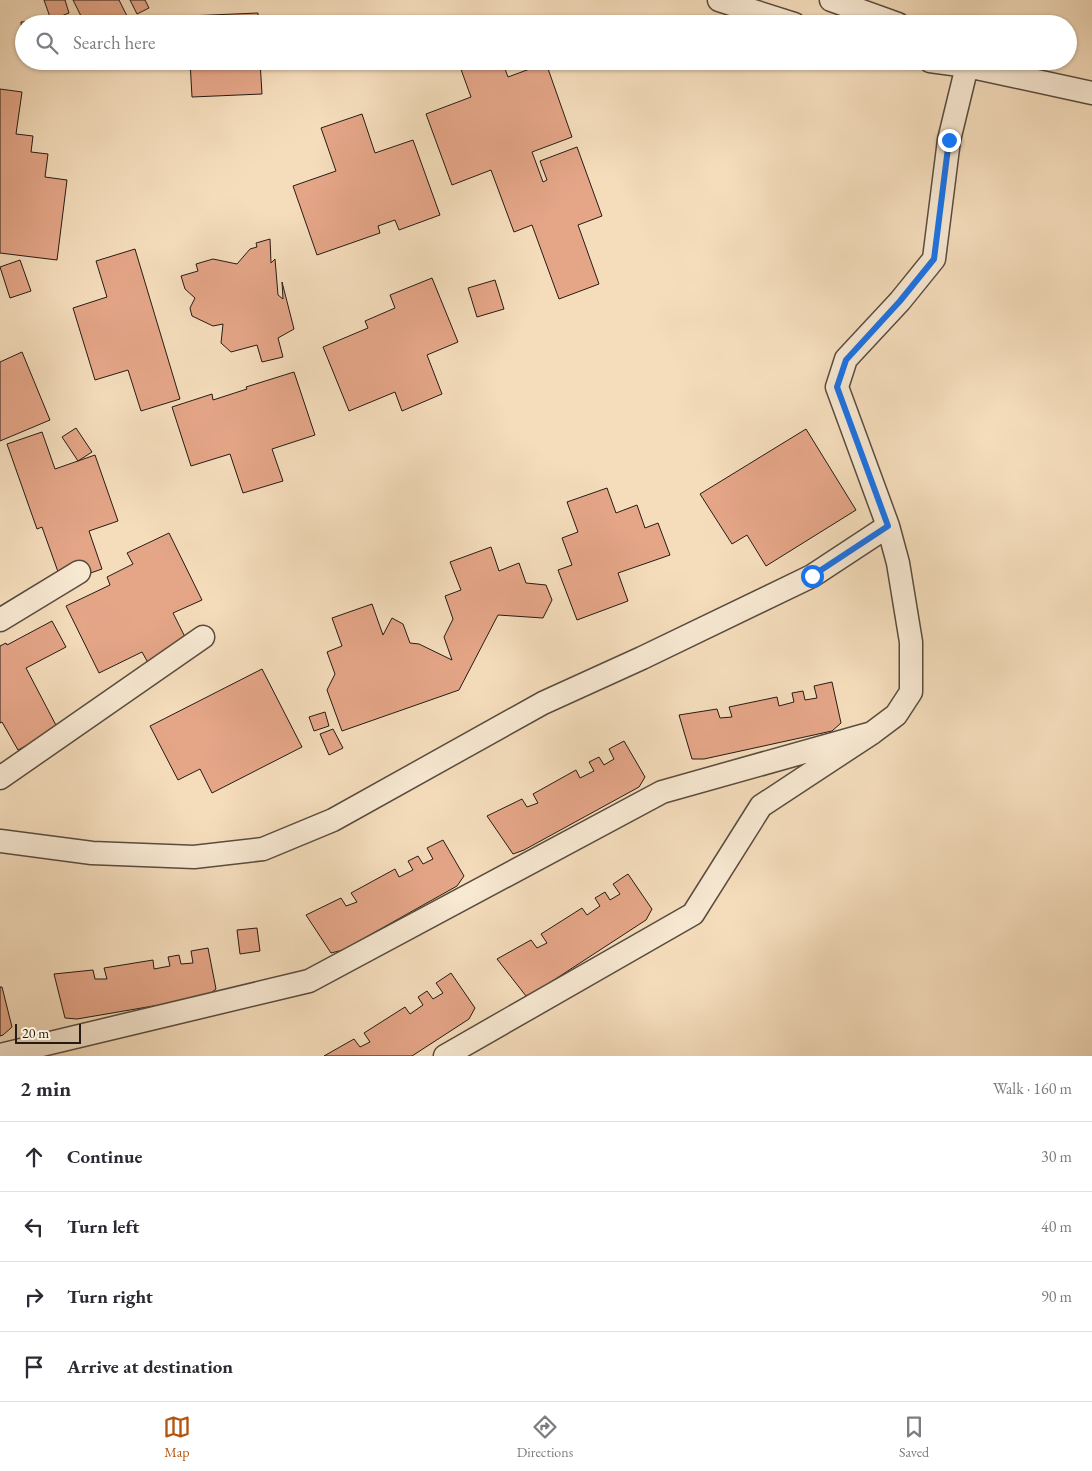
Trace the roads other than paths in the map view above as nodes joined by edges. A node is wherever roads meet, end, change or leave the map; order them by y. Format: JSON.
{"nodes":[{"id":1,"x":719,"y":0,"type":"edge"},
{"id":2,"x":831,"y":0,"type":"edge"},
{"id":3,"x":766,"y":15,"type":"edge"},
{"id":4,"x":873,"y":15,"type":"edge"},
{"id":5,"x":958,"y":70,"type":"edge"},
{"id":6,"x":986,"y":70,"type":"edge"},
{"id":7,"x":1092,"y":78,"type":"edge"},
{"id":8,"x":1057,"y":86,"type":"junction"},
{"id":9,"x":1092,"y":93,"type":"edge"},
{"id":10,"x":888,"y":526,"type":"junction"},
{"id":11,"x":79,"y":572,"type":"dead end"},
{"id":12,"x":0,"y":620,"type":"edge"},
{"id":13,"x":203,"y":637,"type":"dead end"},
{"id":14,"x":872,"y":733,"type":"junction"},
{"id":15,"x":0,"y":778,"type":"edge"},
{"id":16,"x":0,"y":841,"type":"edge"},
{"id":17,"x":0,"y":1055,"type":"edge"},
{"id":18,"x":444,"y":1056,"type":"edge"}],
"edges":[{"from":1,"to":3,"type":"street"},
{"from":2,"to":4,"type":"street"},
{"from":5,"to":10,"type":"street"},
{"from":6,"to":8,"type":"street"},
{"from":7,"to":8,"type":"street"},
{"from":8,"to":9,"type":"street"},
{"from":10,"to":14,"type":"street"},
{"from":10,"to":16,"type":"street"},
{"from":11,"to":12,"type":"street"},
{"from":13,"to":15,"type":"street"},
{"from":14,"to":17,"type":"street"},
{"from":14,"to":18,"type":"street"}]}
